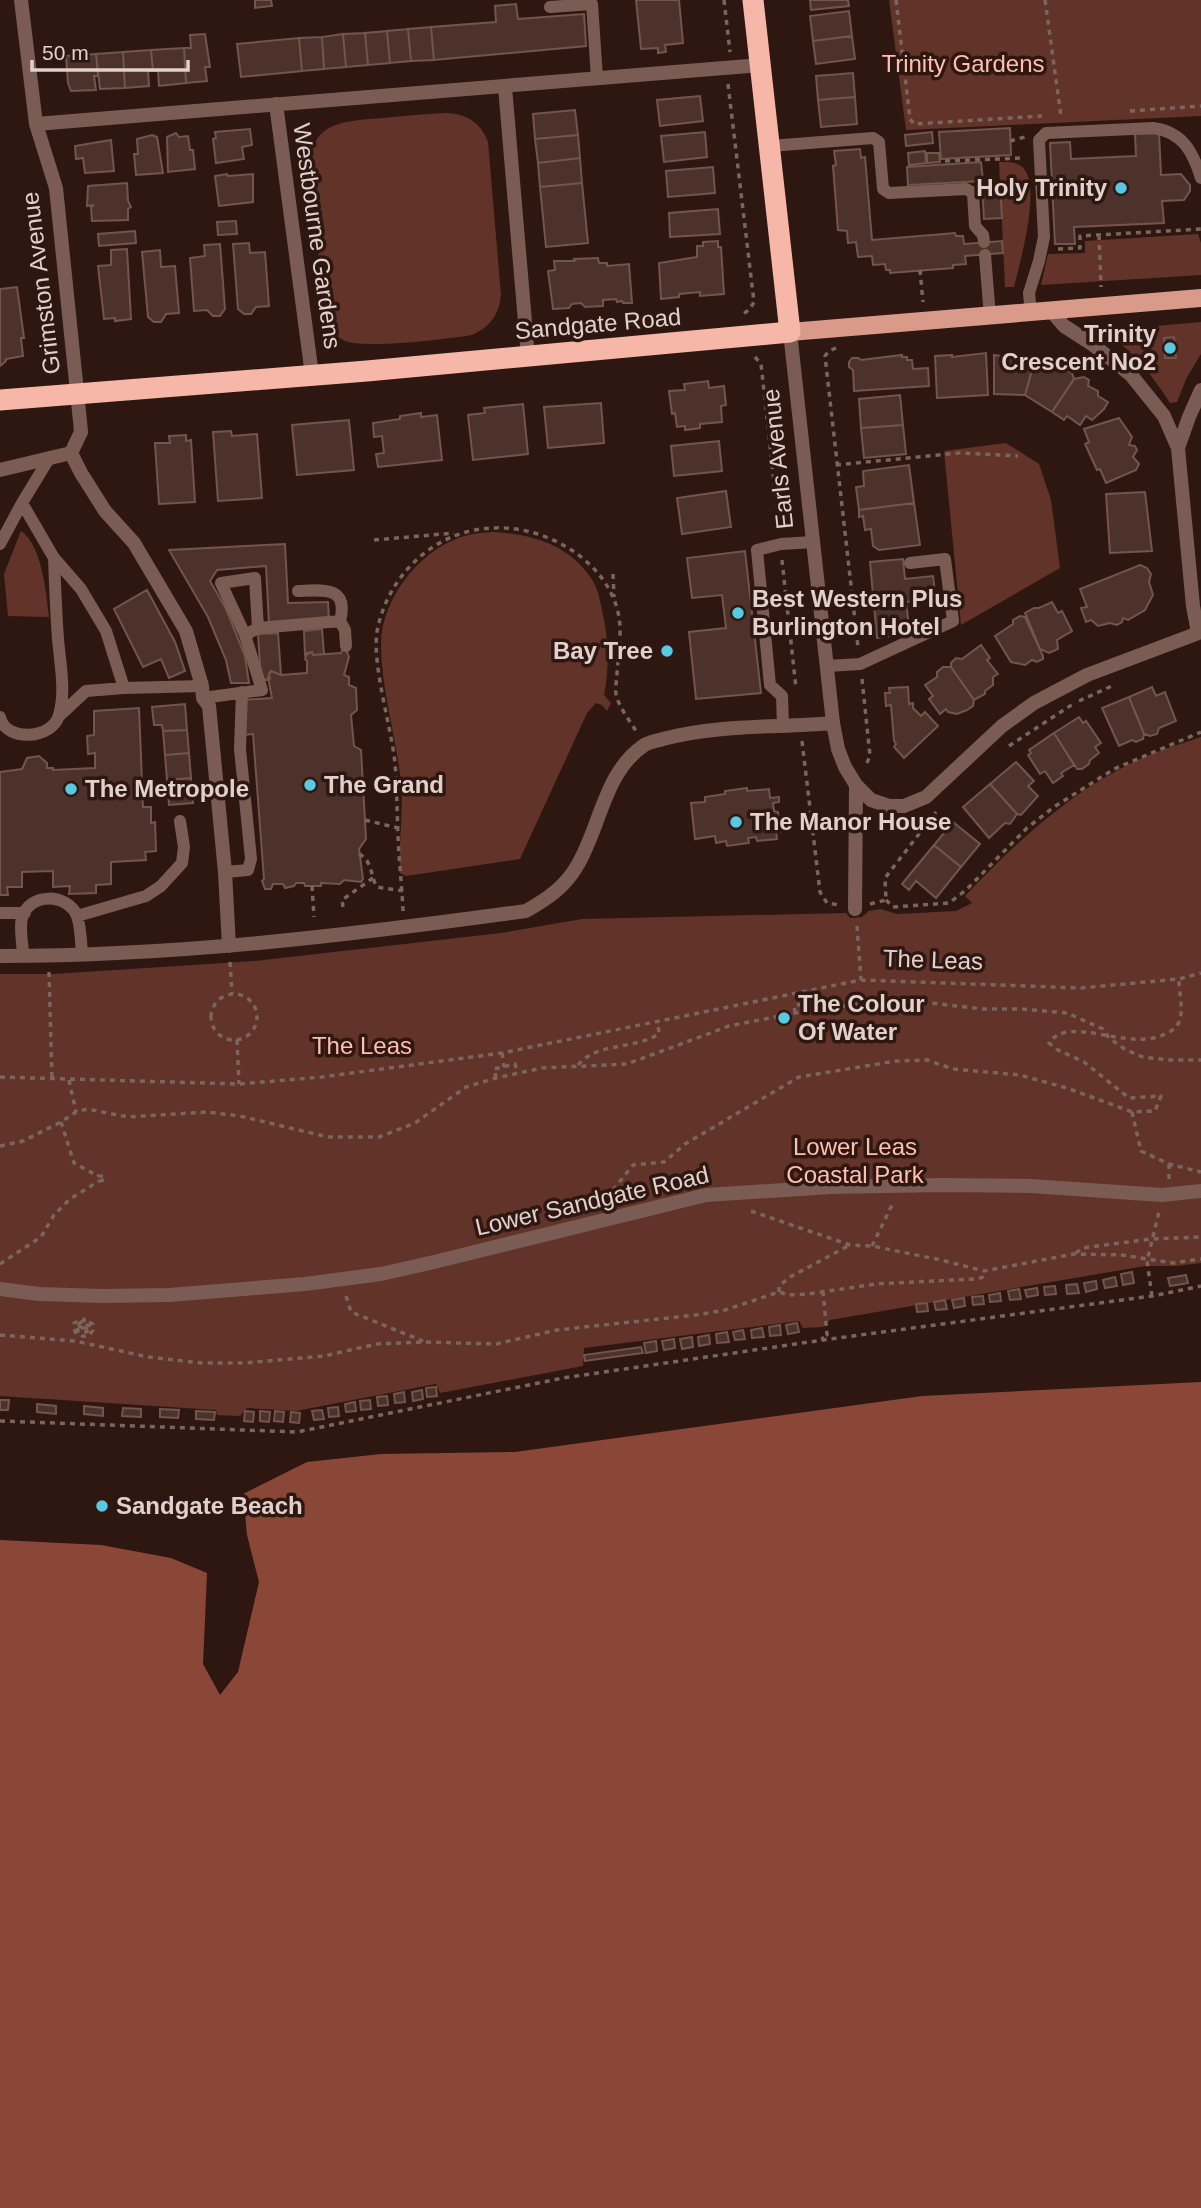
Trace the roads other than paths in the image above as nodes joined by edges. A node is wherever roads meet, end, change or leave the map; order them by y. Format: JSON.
{"nodes":[{"id":1,"x":21,"y":0,"type":"edge"},
{"id":2,"x":753,"y":0,"type":"edge"},
{"id":3,"x":550,"y":6,"type":"dead end"},
{"id":4,"x":761,"y":65,"type":"junction"},
{"id":5,"x":597,"y":78,"type":"junction"},
{"id":6,"x":505,"y":87,"type":"junction"},
{"id":7,"x":276,"y":104,"type":"junction"},
{"id":8,"x":36,"y":124,"type":"junction"},
{"id":9,"x":770,"y":146,"type":"junction"},
{"id":10,"x":1201,"y":178,"type":"edge"},
{"id":11,"x":1201,"y":298,"type":"edge"},
{"id":12,"x":1052,"y":312,"type":"junction"},
{"id":13,"x":1031,"y":314,"type":"junction"},
{"id":14,"x":990,"y":317,"type":"junction"},
{"id":15,"x":790,"y":332,"type":"junction"},
{"id":16,"x":528,"y":357,"type":"junction"},
{"id":17,"x":312,"y":375,"type":"junction"},
{"id":18,"x":1201,"y":390,"type":"edge"},
{"id":19,"x":78,"y":395,"type":"junction"},
{"id":20,"x":0,"y":400,"type":"edge"},
{"id":21,"x":1178,"y":449,"type":"junction"},
{"id":22,"x":71,"y":453,"type":"junction"},
{"id":23,"x":50,"y":457,"type":"junction"},
{"id":24,"x":0,"y":470,"type":"edge"},
{"id":25,"x":22,"y":503,"type":"junction"},
{"id":26,"x":813,"y":542,"type":"junction"},
{"id":27,"x":0,"y":544,"type":"edge"},
{"id":28,"x":54,"y":558,"type":"junction"},
{"id":29,"x":910,"y":563,"type":"dead end"},
{"id":30,"x":298,"y":591,"type":"dead end"},
{"id":31,"x":341,"y":621,"type":"junction"},
{"id":32,"x":258,"y":628,"type":"junction"},
{"id":33,"x":1200,"y":633,"type":"edge"},
{"id":34,"x":245,"y":635,"type":"junction"},
{"id":35,"x":346,"y":646,"type":"dead end"},
{"id":36,"x":827,"y":666,"type":"junction"},
{"id":37,"x":124,"y":688,"type":"junction"},
{"id":38,"x":202,"y":692,"type":"junction"},
{"id":39,"x":242,"y":692,"type":"junction"},
{"id":40,"x":59,"y":716,"type":"junction"},
{"id":41,"x":0,"y":717,"type":"edge"},
{"id":42,"x":833,"y":723,"type":"junction"},
{"id":43,"x":783,"y":725,"type":"junction"},
{"id":44,"x":856,"y":785,"type":"junction"},
{"id":45,"x":180,"y":821,"type":"dead end"},
{"id":46,"x":225,"y":872,"type":"junction"},
{"id":47,"x":855,"y":909,"type":"road end"},
{"id":48,"x":25,"y":913,"type":"junction"},
{"id":49,"x":0,"y":914,"type":"edge"},
{"id":50,"x":77,"y":916,"type":"junction"},
{"id":51,"x":229,"y":946,"type":"junction"},
{"id":52,"x":82,"y":954,"type":"junction"},
{"id":53,"x":0,"y":956,"type":"edge"},
{"id":54,"x":23,"y":956,"type":"junction"},
{"id":55,"x":1201,"y":1191,"type":"edge"},
{"id":56,"x":0,"y":1289,"type":"edge"}],
"edges":[{"from":1,"to":8,"type":"street","name":"Grimston Avenue"},
{"from":2,"to":4,"type":"highway","name":"Earls Avenue"},
{"from":3,"to":5,"type":"lane"},
{"from":4,"to":5,"type":"street","name":"Westbourne Gardens"},
{"from":4,"to":9,"type":"highway","name":"Earls Avenue"},
{"from":5,"to":6,"type":"street","name":"Westbourne Gardens"},
{"from":6,"to":7,"type":"street","name":"Westbourne Gardens"},
{"from":6,"to":16,"type":"street"},
{"from":7,"to":8,"type":"street","name":"Westbourne Gardens"},
{"from":7,"to":17,"type":"street","name":"Westbourne Gardens"},
{"from":8,"to":19,"type":"street","name":"Grimston Avenue"},
{"from":9,"to":14,"type":"lane"},
{"from":9,"to":15,"type":"highway","name":"Earls Avenue"},
{"from":10,"to":13,"type":"lane"},
{"from":11,"to":12,"type":"main road","name":"Sandgate Road"},
{"from":12,"to":13,"type":"main road","name":"Sandgate Road"},
{"from":12,"to":21,"type":"street"},
{"from":13,"to":14,"type":"main road","name":"Sandgate Road"},
{"from":14,"to":15,"type":"main road","name":"Sandgate Road"},
{"from":15,"to":16,"type":"highway","name":"Sandgate Road"},
{"from":15,"to":26,"type":"street","name":"Earls Avenue"},
{"from":16,"to":17,"type":"highway","name":"Sandgate Road"},
{"from":17,"to":19,"type":"highway","name":"Sandgate Road"},
{"from":18,"to":21,"type":"street"},
{"from":19,"to":20,"type":"highway","name":"Sandgate Road"},
{"from":19,"to":22,"type":"street","name":"Grimston Avenue"},
{"from":21,"to":33,"type":"street"},
{"from":22,"to":23,"type":"street"},
{"from":22,"to":38,"type":"street"},
{"from":23,"to":24,"type":"street"},
{"from":23,"to":25,"type":"lane"},
{"from":25,"to":27,"type":"lane"},
{"from":25,"to":28,"type":"lane"},
{"from":26,"to":36,"type":"street","name":"Earls Avenue"},
{"from":26,"to":43,"type":"lane"},
{"from":28,"to":37,"type":"lane"},
{"from":28,"to":40,"type":"lane"},
{"from":29,"to":36,"type":"lane"},
{"from":30,"to":31,"type":"lane"},
{"from":31,"to":32,"type":"lane"},
{"from":31,"to":35,"type":"lane"},
{"from":32,"to":34,"type":"lane"},
{"from":32,"to":34,"type":"lane"},
{"from":33,"to":44,"type":"street"},
{"from":34,"to":39,"type":"lane"},
{"from":36,"to":42,"type":"street","name":"Earls Avenue"},
{"from":37,"to":38,"type":"lane"},
{"from":37,"to":40,"type":"lane"},
{"from":38,"to":39,"type":"lane"},
{"from":38,"to":46,"type":"street"},
{"from":39,"to":46,"type":"lane"},
{"from":40,"to":41,"type":"lane"},
{"from":42,"to":43,"type":"street"},
{"from":42,"to":44,"type":"street","name":"Earls Avenue"},
{"from":43,"to":51,"type":"street"},
{"from":44,"to":47,"type":"street","name":"Earls Avenue"},
{"from":45,"to":50,"type":"lane"},
{"from":46,"to":51,"type":"street"},
{"from":48,"to":49,"type":"lane"},
{"from":48,"to":50,"type":"lane"},
{"from":48,"to":54,"type":"lane"},
{"from":50,"to":52,"type":"lane"},
{"from":51,"to":52,"type":"street"},
{"from":52,"to":54,"type":"street"},
{"from":53,"to":54,"type":"street"},
{"from":55,"to":56,"type":"street","name":"Lower Sandgate Road"}]}
